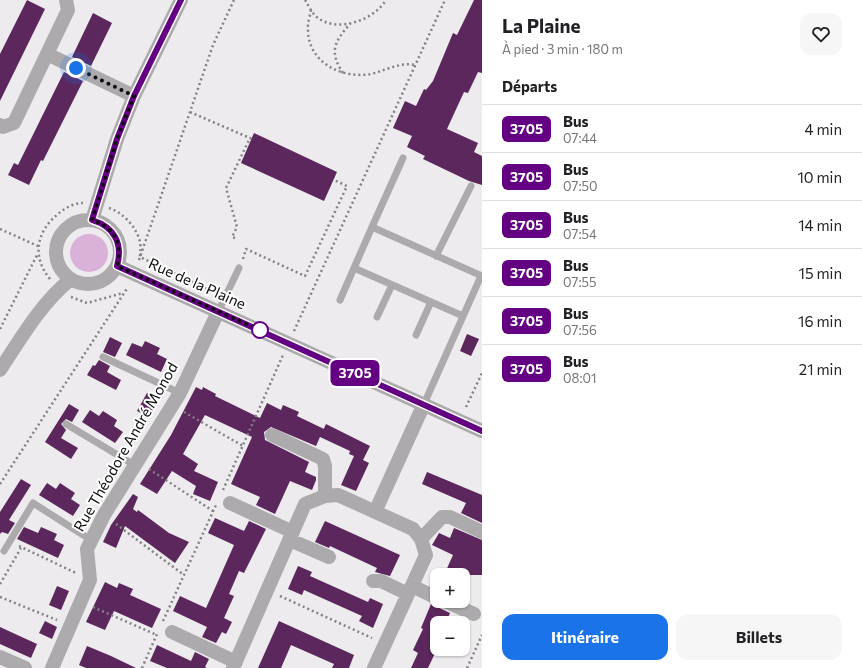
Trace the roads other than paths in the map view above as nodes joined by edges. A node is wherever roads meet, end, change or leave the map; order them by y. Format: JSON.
{"nodes":[{"id":1,"x":66,"y":0,"type":"edge"},
{"id":2,"x":181,"y":0,"type":"edge"},
{"id":3,"x":48,"y":54,"type":"junction"},
{"id":4,"x":134,"y":96,"type":"junction"},
{"id":5,"x":2,"y":126,"type":"edge"},
{"id":6,"x":403,"y":158,"type":"dead end"},
{"id":7,"x":471,"y":186,"type":"dead end"},
{"id":8,"x":92,"y":220,"type":"junction"},
{"id":9,"x":372,"y":227,"type":"junction"},
{"id":10,"x":436,"y":256,"type":"junction"},
{"id":11,"x":117,"y":266,"type":"junction"},
{"id":12,"x":239,"y":268,"type":"road end"},
{"id":13,"x":354,"y":268,"type":"junction"},
{"id":14,"x":482,"y":276,"type":"edge"},
{"id":15,"x":71,"y":279,"type":"junction"},
{"id":16,"x":392,"y":285,"type":"junction"},
{"id":17,"x":340,"y":300,"type":"dead end"},
{"id":18,"x":431,"y":302,"type":"junction"},
{"id":19,"x":218,"y":312,"type":"junction"},
{"id":20,"x":463,"y":316,"type":"junction"},
{"id":21,"x":377,"y":317,"type":"dead end"},
{"id":22,"x":416,"y":335,"type":"dead end"},
{"id":23,"x":103,"y":357,"type":"dead end"},
{"id":24,"x":0,"y":370,"type":"edge"},
{"id":25,"x":180,"y":393,"type":"junction"},
{"id":26,"x":424,"y":404,"type":"junction"},
{"id":27,"x":66,"y":424,"type":"dead end"},
{"id":28,"x":482,"y":431,"type":"edge"},
{"id":29,"x":272,"y":435,"type":"dead end"},
{"id":30,"x":137,"y":464,"type":"junction"},
{"id":31,"x":325,"y":496,"type":"junction"},
{"id":32,"x":230,"y":503,"type":"dead end"},
{"id":33,"x":375,"y":512,"type":"junction"},
{"id":34,"x":482,"y":532,"type":"edge"},
{"id":35,"x":291,"y":536,"type":"junction"},
{"id":36,"x":421,"y":539,"type":"junction"},
{"id":37,"x":91,"y":540,"type":"junction"},
{"id":38,"x":4,"y":551,"type":"dead end"},
{"id":39,"x":328,"y":557,"type":"dead end"},
{"id":40,"x":373,"y":581,"type":"dead end"},
{"id":41,"x":410,"y":590,"type":"junction"},
{"id":42,"x":430,"y":596,"type":"edge"},
{"id":43,"x":461,"y":608,"type":"edge"},
{"id":44,"x":474,"y":614,"type":"dead end"},
{"id":45,"x":172,"y":632,"type":"dead end"},
{"id":46,"x":0,"y":657,"type":"edge"},
{"id":47,"x":234,"y":665,"type":"edge"},
{"id":48,"x":24,"y":668,"type":"edge"},
{"id":49,"x":52,"y":668,"type":"edge"},
{"id":50,"x":374,"y":668,"type":"edge"}],
"edges":[{"from":1,"to":3,"type":"street"},
{"from":2,"to":4,"type":"street"},
{"from":3,"to":4,"type":"street"},
{"from":3,"to":5,"type":"street"},
{"from":4,"to":8,"type":"street"},
{"from":6,"to":9,"type":"lane"},
{"from":7,"to":10,"type":"lane"},
{"from":8,"to":11,"type":"street"},
{"from":8,"to":15,"type":"street"},
{"from":9,"to":10,"type":"lane"},
{"from":9,"to":13,"type":"lane"},
{"from":10,"to":14,"type":"lane"},
{"from":11,"to":15,"type":"street"},
{"from":11,"to":19,"type":"street","name":"Rue de la Plaine"},
{"from":12,"to":19,"type":"lane"},
{"from":13,"to":16,"type":"lane"},
{"from":13,"to":17,"type":"lane"},
{"from":14,"to":20,"type":"lane"},
{"from":15,"to":24,"type":"street"},
{"from":16,"to":18,"type":"lane"},
{"from":16,"to":21,"type":"lane"},
{"from":18,"to":20,"type":"lane"},
{"from":18,"to":22,"type":"lane"},
{"from":19,"to":25,"type":"street","name":"Rue Théodore André Monod"},
{"from":19,"to":26,"type":"street","name":"Rue de la Plaine"},
{"from":20,"to":26,"type":"lane"},
{"from":23,"to":25,"type":"lane"},
{"from":25,"to":30,"type":"street","name":"Rue Théodore André Monod"},
{"from":26,"to":28,"type":"street","name":"Rue de la Plaine"},
{"from":26,"to":33,"type":"street"},
{"from":27,"to":30,"type":"lane"},
{"from":29,"to":31,"type":"street"},
{"from":30,"to":37,"type":"street","name":"Rue Théodore André Monod"},
{"from":31,"to":33,"type":"street"},
{"from":31,"to":35,"type":"street"},
{"from":32,"to":35,"type":"street"},
{"from":33,"to":36,"type":"street"},
{"from":34,"to":36,"type":"street"},
{"from":35,"to":39,"type":"street"},
{"from":35,"to":47,"type":"street"},
{"from":36,"to":41,"type":"street"},
{"from":37,"to":38,"type":"lane"},
{"from":37,"to":49,"type":"street","name":"Rue Théodore André Monod"},
{"from":40,"to":41,"type":"street"},
{"from":41,"to":42,"type":"street"},
{"from":41,"to":50,"type":"street"},
{"from":43,"to":44,"type":"street"},
{"from":45,"to":47,"type":"street"},
{"from":46,"to":48,"type":"street"}]}
